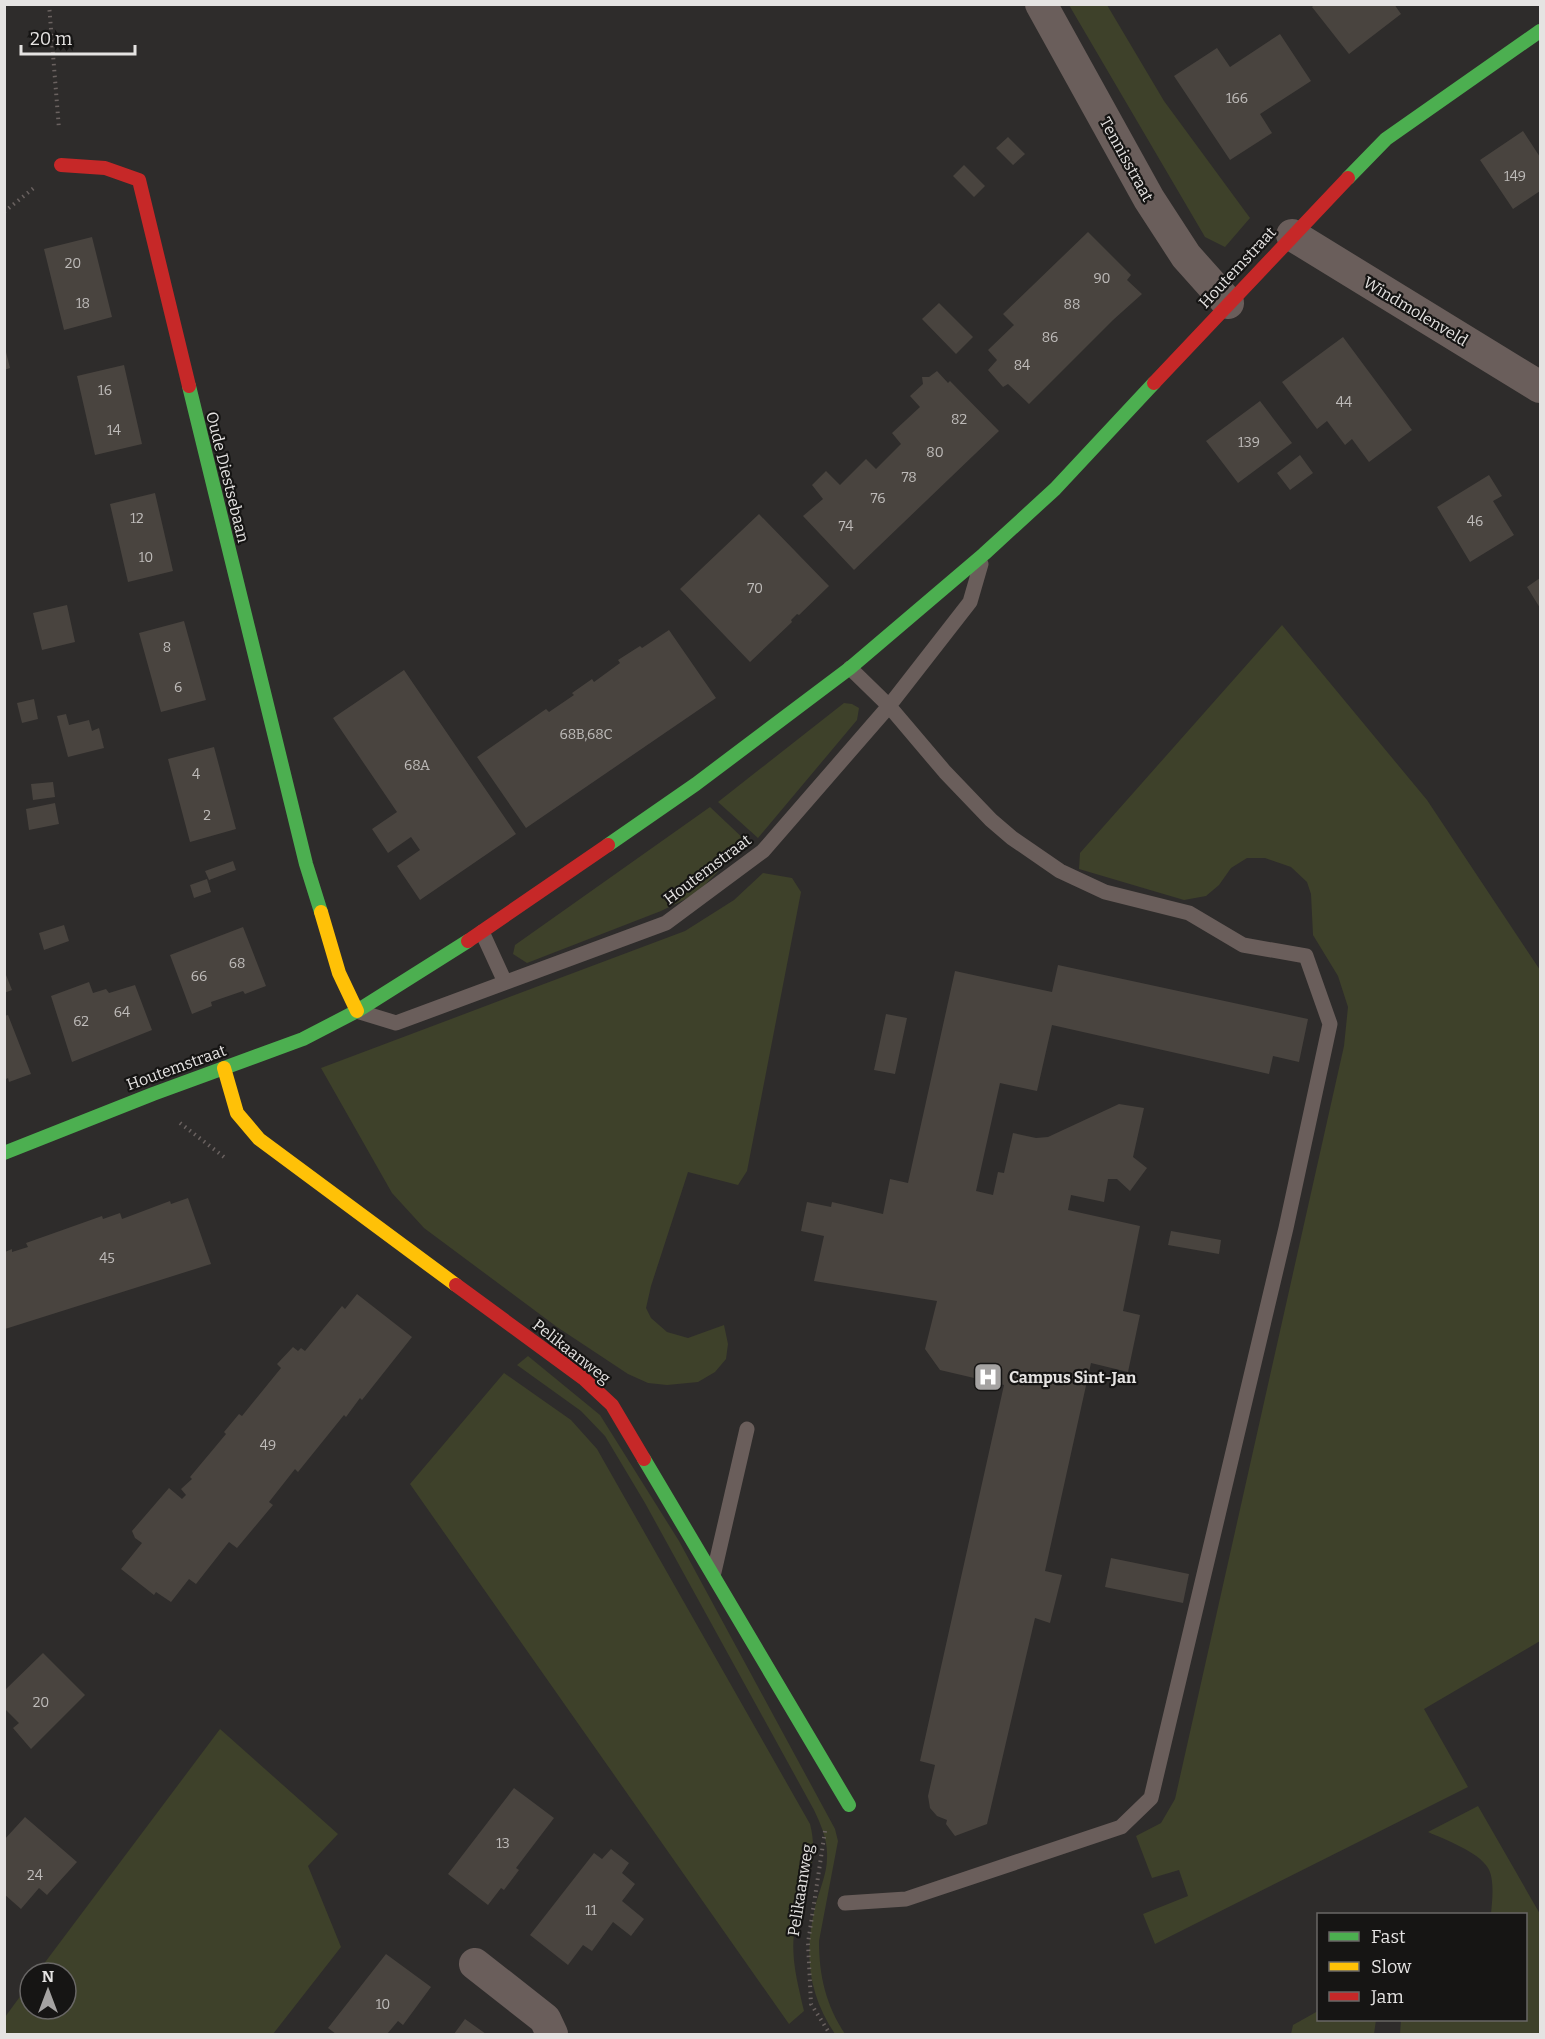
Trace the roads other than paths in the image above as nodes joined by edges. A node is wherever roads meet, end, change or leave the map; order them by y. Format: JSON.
{"nodes":[{"id":1,"x":1041,"y":4,"type":"edge"},
{"id":2,"x":1540,"y":30,"type":"edge"},
{"id":3,"x":61,"y":165,"type":"road end"},
{"id":4,"x":1292,"y":235,"type":"junction"},
{"id":5,"x":1228,"y":303,"type":"junction"},
{"id":6,"x":1540,"y":387,"type":"edge"},
{"id":7,"x":984,"y":554,"type":"junction"},
{"id":8,"x":850,"y":668,"type":"junction"},
{"id":9,"x":889,"y":706,"type":"junction"},
{"id":10,"x":482,"y":932,"type":"junction"},
{"id":11,"x":505,"y":982,"type":"junction"},
{"id":12,"x":357,"y":1011,"type":"junction"},
{"id":13,"x":224,"y":1068,"type":"junction"},
{"id":14,"x":4,"y":1153,"type":"edge"},
{"id":15,"x":747,"y":1429,"type":"dead end"},
{"id":16,"x":714,"y":1576,"type":"junction"},
{"id":17,"x":849,"y":1804,"type":"dead end"},
{"id":18,"x":845,"y":1903,"type":"dead end"},
{"id":19,"x":475,"y":1964,"type":"dead end"},
{"id":20,"x":552,"y":2034,"type":"edge"}],
"edges":[{"from":1,"to":5,"type":"street","name":"Tennisstraat"},
{"from":2,"to":4,"type":"street","name":"Houtemstraat"},
{"from":3,"to":12,"type":"street","name":"Oude Diestsebaan"},
{"from":4,"to":5,"type":"street","name":"Houtemstraat"},
{"from":4,"to":6,"type":"street","name":"Windmolenveld"},
{"from":5,"to":7,"type":"street","name":"Houtemstraat"},
{"from":7,"to":8,"type":"street","name":"Houtemstraat"},
{"from":7,"to":9,"type":"lane","name":"Houtemstraat"},
{"from":8,"to":9,"type":"lane"},
{"from":8,"to":10,"type":"street","name":"Houtemstraat"},
{"from":9,"to":11,"type":"lane","name":"Houtemstraat"},
{"from":9,"to":18,"type":"lane"},
{"from":10,"to":11,"type":"lane"},
{"from":10,"to":12,"type":"street","name":"Houtemstraat"},
{"from":11,"to":12,"type":"lane","name":"Houtemstraat"},
{"from":12,"to":13,"type":"street","name":"Houtemstraat"},
{"from":13,"to":14,"type":"street","name":"Houtemstraat"},
{"from":13,"to":16,"type":"street","name":"Pelikaanweg"},
{"from":15,"to":16,"type":"lane"},
{"from":16,"to":17,"type":"street","name":"Pelikaanweg"},
{"from":19,"to":20,"type":"street"}]}
